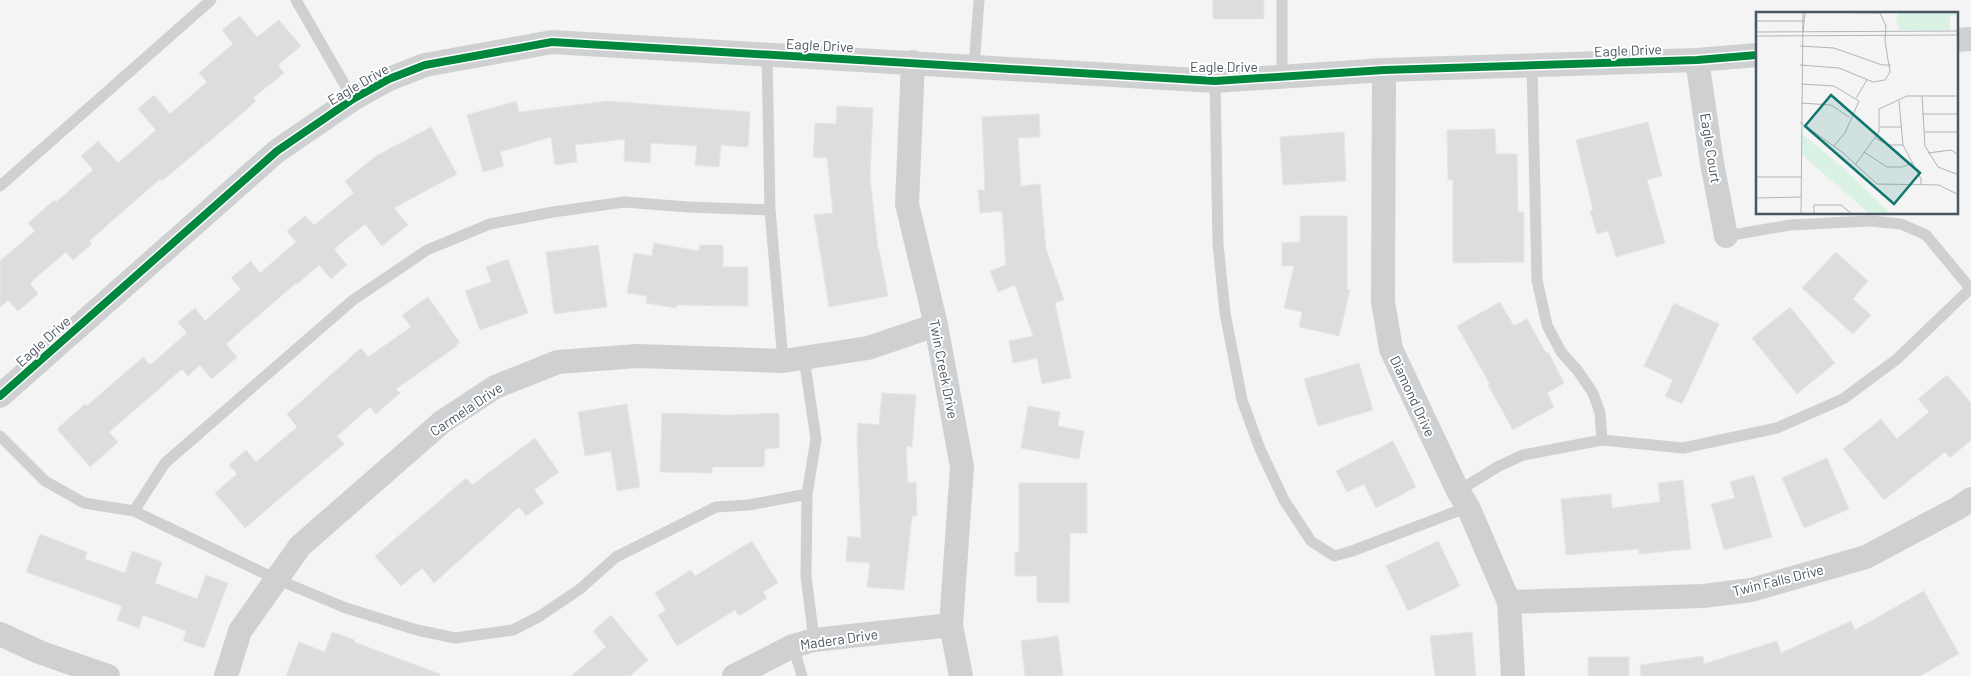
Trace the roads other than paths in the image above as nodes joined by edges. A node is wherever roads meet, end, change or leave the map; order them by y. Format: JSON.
{"nodes":[{"id":1,"x":211,"y":0,"type":"edge"},
{"id":2,"x":296,"y":0,"type":"edge"},
{"id":3,"x":979,"y":0,"type":"edge"},
{"id":4,"x":1282,"y":0,"type":"edge"},
{"id":5,"x":1971,"y":39,"type":"edge"},
{"id":6,"x":1958,"y":40,"type":"edge"},
{"id":7,"x":768,"y":54,"type":"junction"},
{"id":8,"x":1756,"y":55,"type":"edge"},
{"id":9,"x":1697,"y":60,"type":"junction"},
{"id":10,"x":913,"y":62,"type":"junction"},
{"id":11,"x":974,"y":66,"type":"junction"},
{"id":12,"x":1532,"y":66,"type":"junction"},
{"id":13,"x":1384,"y":70,"type":"junction"},
{"id":14,"x":1282,"y":78,"type":"junction"},
{"id":15,"x":1216,"y":81,"type":"junction"},
{"id":16,"x":353,"y":99,"type":"junction"},
{"id":17,"x":0,"y":186,"type":"edge"},
{"id":18,"x":770,"y":210,"type":"junction"},
{"id":19,"x":1726,"y":236,"type":"joint"},
{"id":20,"x":1971,"y":288,"type":"edge"},
{"id":21,"x":936,"y":325,"type":"junction"},
{"id":22,"x":793,"y":359,"type":"junction"},
{"id":23,"x":0,"y":396,"type":"edge"},
{"id":24,"x":0,"y":436,"type":"edge"},
{"id":25,"x":1602,"y":440,"type":"junction"},
{"id":26,"x":807,"y":494,"type":"junction"},
{"id":27,"x":1463,"y":499,"type":"junction"},
{"id":28,"x":1971,"y":499,"type":"edge"},
{"id":29,"x":134,"y":511,"type":"junction"},
{"id":30,"x":276,"y":579,"type":"junction"},
{"id":31,"x":1509,"y":602,"type":"junction"},
{"id":32,"x":951,"y":625,"type":"junction"},
{"id":33,"x":0,"y":634,"type":"edge"},
{"id":34,"x":803,"y":643,"type":"junction"},
{"id":35,"x":108,"y":676,"type":"edge"},
{"id":36,"x":226,"y":676,"type":"edge"},
{"id":37,"x":734,"y":676,"type":"edge"},
{"id":38,"x":802,"y":676,"type":"edge"},
{"id":39,"x":961,"y":676,"type":"edge"},
{"id":40,"x":1513,"y":676,"type":"edge"}],
"edges":[{"from":1,"to":17,"type":"lane"},
{"from":2,"to":16,"type":"lane"},
{"from":3,"to":11,"type":"lane"},
{"from":4,"to":14,"type":"lane"},
{"from":5,"to":6,"type":"street"},
{"from":7,"to":10,"type":"street","name":"Eagle Drive"},
{"from":7,"to":16,"type":"street","name":"Eagle Drive"},
{"from":7,"to":18,"type":"lane"},
{"from":8,"to":9,"type":"street","name":"Eagle Drive"},
{"from":9,"to":12,"type":"street","name":"Eagle Drive"},
{"from":9,"to":19,"type":"street","name":"Eagle Court"},
{"from":10,"to":11,"type":"street","name":"Eagle Drive"},
{"from":10,"to":21,"type":"street","name":"Twin Creek Drive"},
{"from":11,"to":15,"type":"street","name":"Eagle Drive"},
{"from":12,"to":13,"type":"street","name":"Eagle Drive"},
{"from":12,"to":25,"type":"lane"},
{"from":13,"to":14,"type":"street","name":"Eagle Drive"},
{"from":13,"to":27,"type":"street","name":"Diamond Drive"},
{"from":14,"to":15,"type":"street","name":"Eagle Drive"},
{"from":15,"to":27,"type":"lane"},
{"from":16,"to":23,"type":"street","name":"Eagle Drive"},
{"from":18,"to":22,"type":"lane"},
{"from":18,"to":29,"type":"lane"},
{"from":19,"to":20,"type":"lane"},
{"from":20,"to":25,"type":"lane"},
{"from":21,"to":22,"type":"street","name":"Carmela Drive"},
{"from":21,"to":32,"type":"street","name":"Twin Creek Drive"},
{"from":22,"to":26,"type":"lane"},
{"from":22,"to":30,"type":"street","name":"Carmela Drive"},
{"from":24,"to":29,"type":"lane"},
{"from":25,"to":27,"type":"lane"},
{"from":26,"to":30,"type":"lane"},
{"from":26,"to":34,"type":"lane"},
{"from":27,"to":31,"type":"street","name":"Diamond Drive"},
{"from":28,"to":31,"type":"street","name":"Twin Falls Drive"},
{"from":29,"to":30,"type":"lane"},
{"from":30,"to":36,"type":"street","name":"Carmela Drive"},
{"from":31,"to":40,"type":"street","name":"Diamond Drive"},
{"from":32,"to":34,"type":"street","name":"Madera Drive"},
{"from":32,"to":39,"type":"street","name":"Twin Creek Drive"},
{"from":33,"to":35,"type":"street"},
{"from":34,"to":37,"type":"street","name":"Madera Drive"},
{"from":34,"to":38,"type":"lane"}]}
